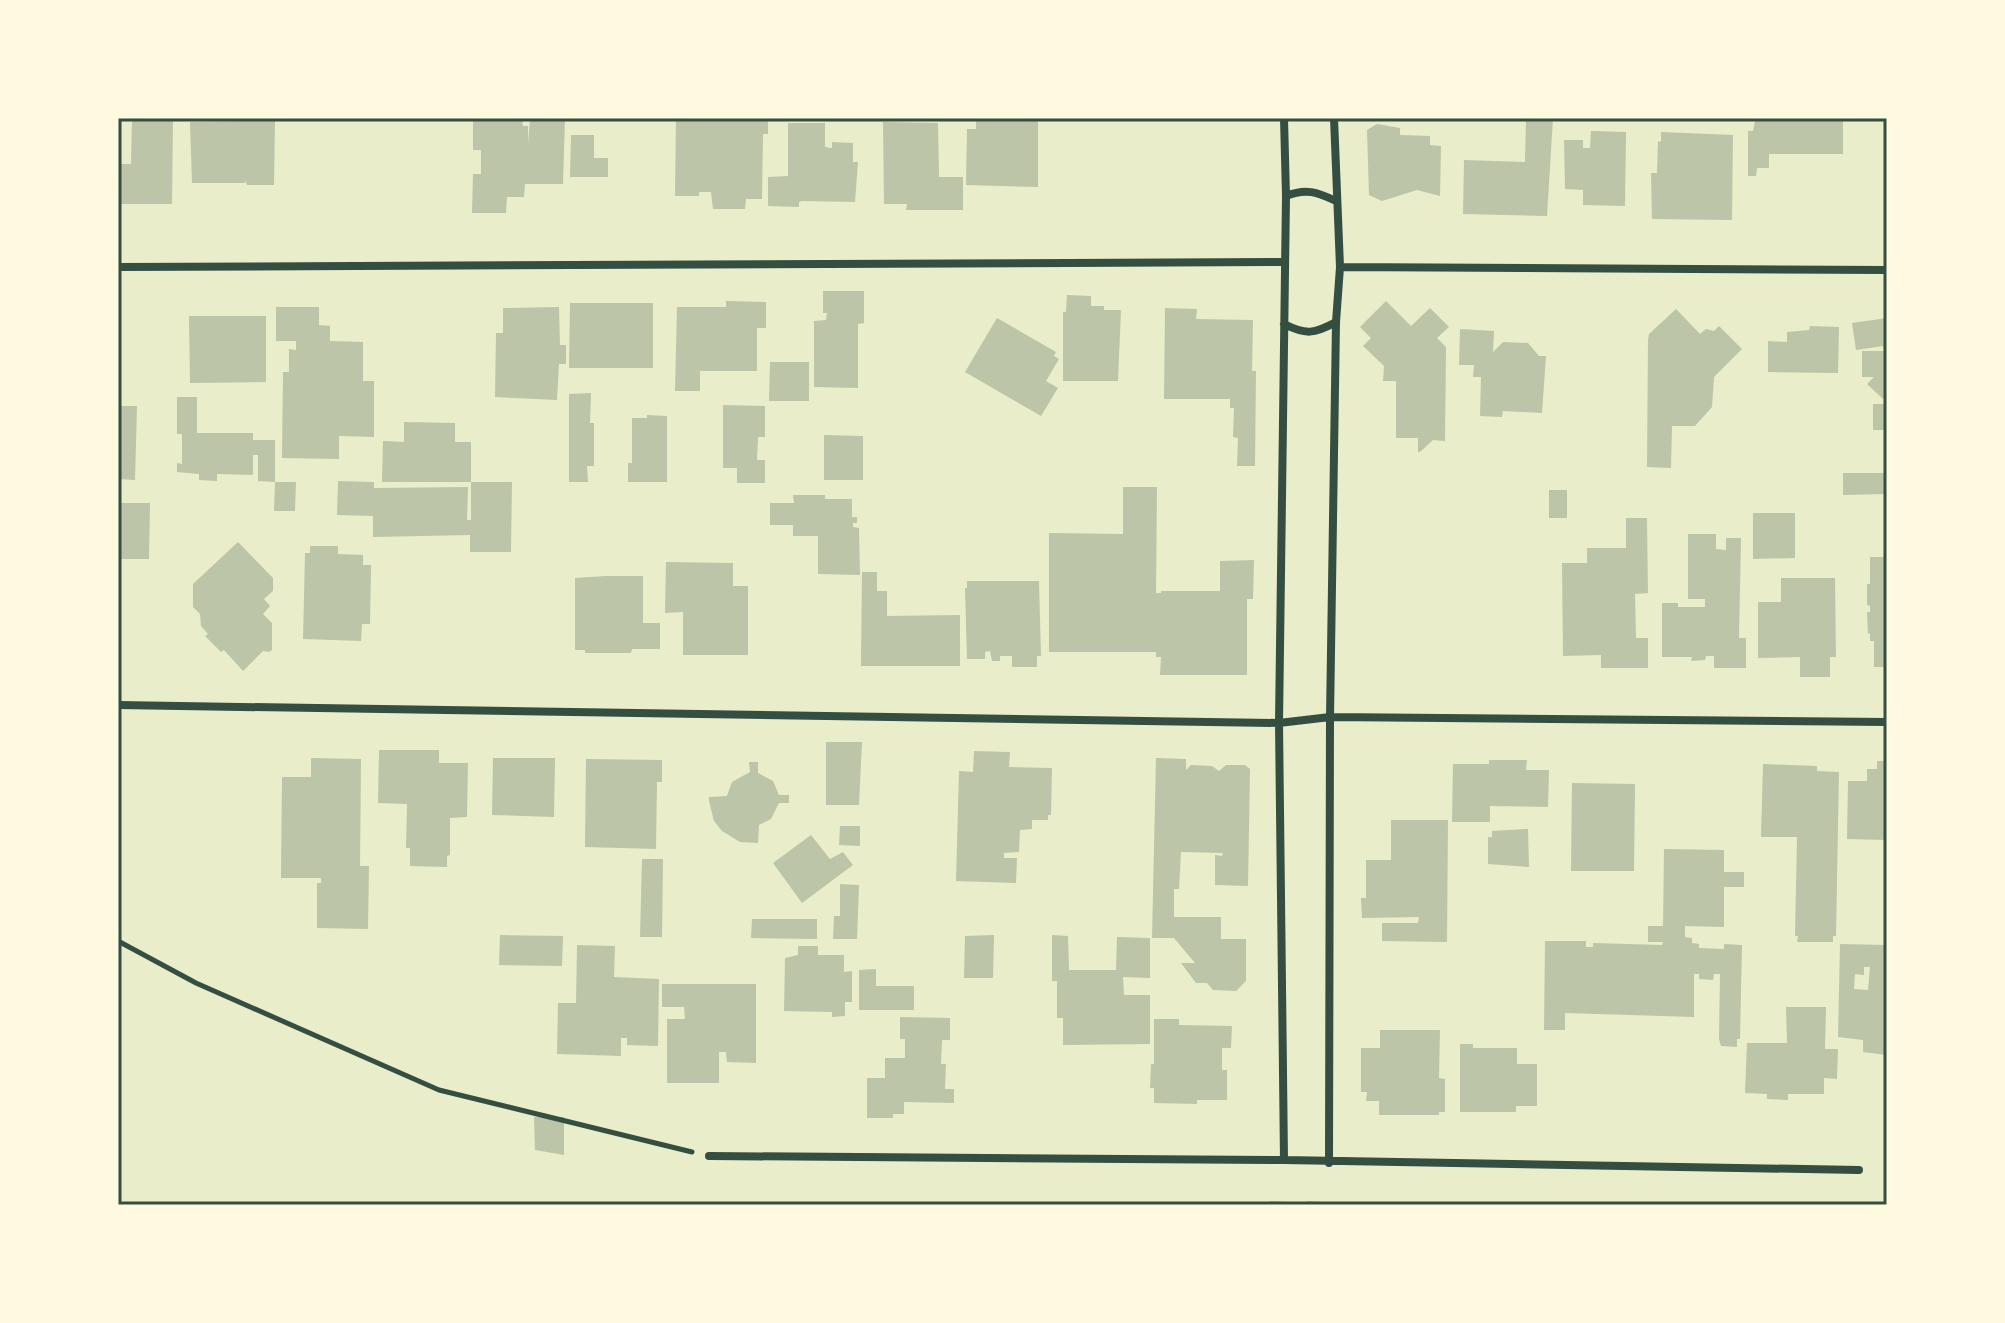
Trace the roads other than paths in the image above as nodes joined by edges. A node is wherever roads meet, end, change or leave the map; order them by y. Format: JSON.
{"nodes":[{"id":1,"x":1284,"y":118,"type":"edge"},
{"id":2,"x":1334,"y":118,"type":"edge"},
{"id":3,"x":1286,"y":196,"type":"junction"},
{"id":4,"x":1336,"y":201,"type":"junction"},
{"id":5,"x":1284,"y":262,"type":"junction"},
{"id":6,"x":118,"y":267,"type":"edge"},
{"id":7,"x":1340,"y":267,"type":"junction"},
{"id":8,"x":1887,"y":270,"type":"edge"},
{"id":9,"x":1336,"y":322,"type":"junction"},
{"id":10,"x":1284,"y":324,"type":"junction"},
{"id":11,"x":118,"y":705,"type":"edge"},
{"id":12,"x":1330,"y":717,"type":"junction"},
{"id":13,"x":1887,"y":722,"type":"edge"},
{"id":14,"x":1279,"y":723,"type":"junction"},
{"id":15,"x":709,"y":1156,"type":"road end"},
{"id":16,"x":1284,"y":1160,"type":"junction"},
{"id":17,"x":1329,"y":1163,"type":"junction"},
{"id":18,"x":1859,"y":1170,"type":"dead end"}],
"edges":[{"from":1,"to":3,"type":"street"},
{"from":2,"to":4,"type":"street"},
{"from":3,"to":4,"type":"street"},
{"from":3,"to":5,"type":"street"},
{"from":4,"to":7,"type":"street"},
{"from":5,"to":6,"type":"street"},
{"from":5,"to":10,"type":"street"},
{"from":7,"to":8,"type":"street"},
{"from":7,"to":9,"type":"street"},
{"from":9,"to":10,"type":"street"},
{"from":9,"to":12,"type":"street"},
{"from":10,"to":14,"type":"street"},
{"from":11,"to":14,"type":"street"},
{"from":12,"to":13,"type":"street"},
{"from":12,"to":14,"type":"street"},
{"from":12,"to":17,"type":"street"},
{"from":14,"to":16,"type":"street"},
{"from":15,"to":16,"type":"street"},
{"from":16,"to":17,"type":"street"},
{"from":17,"to":18,"type":"street"}]}
